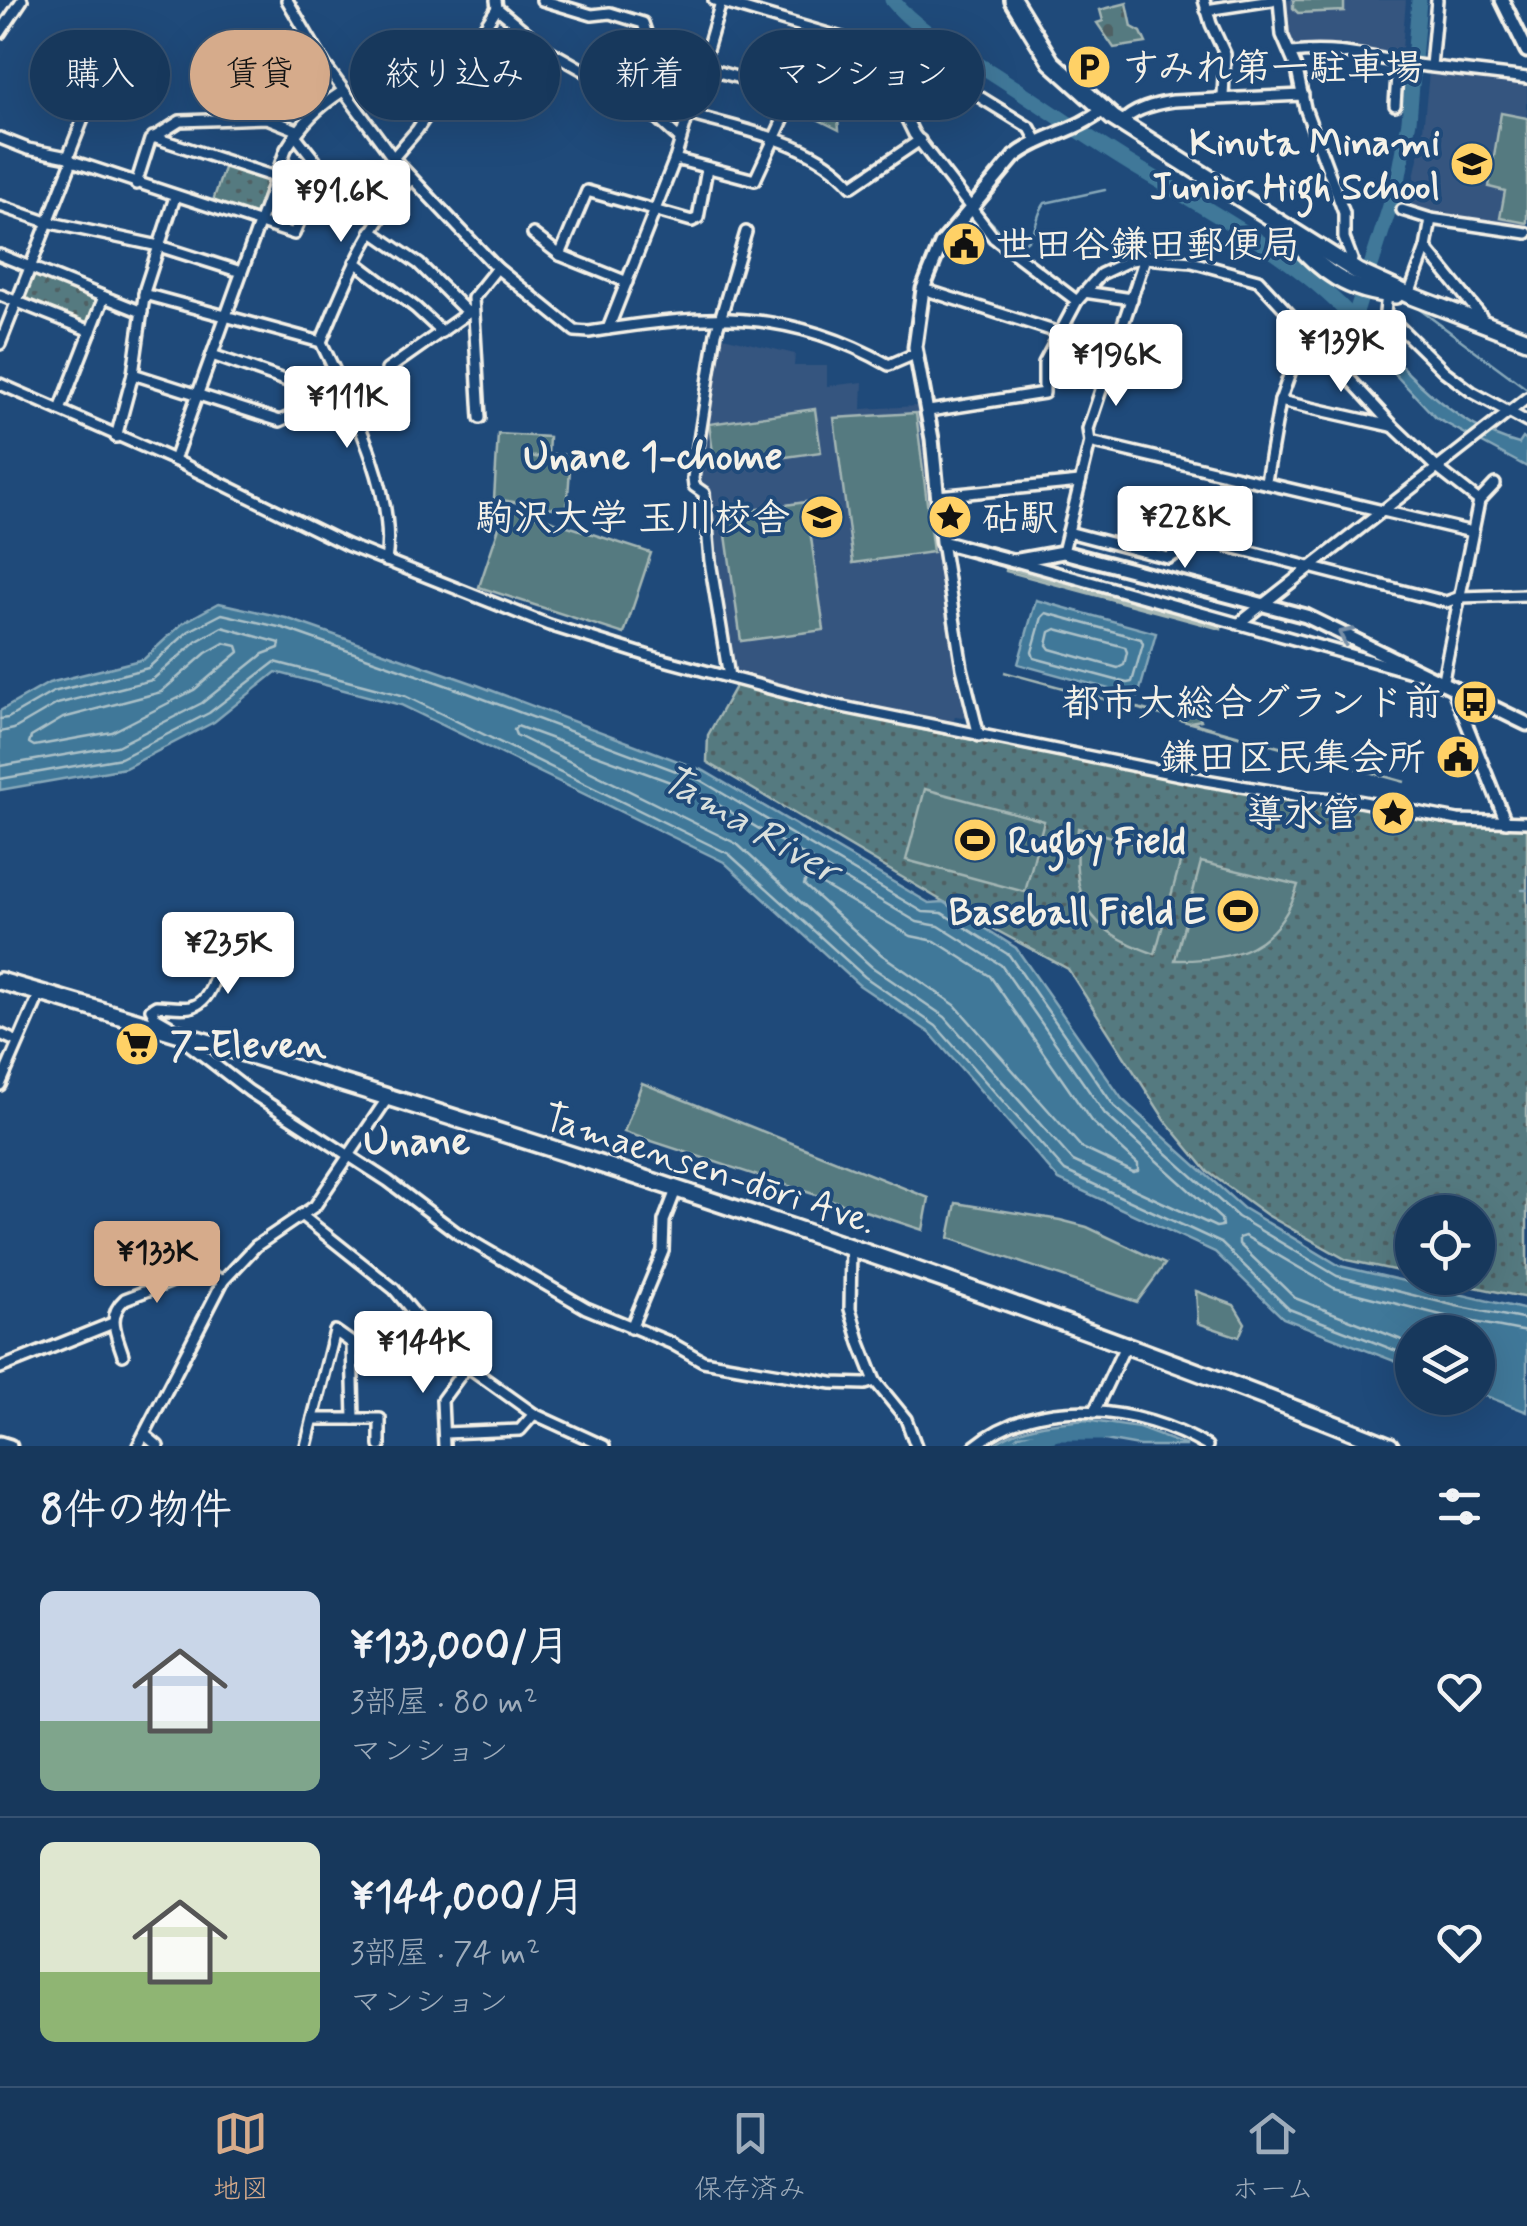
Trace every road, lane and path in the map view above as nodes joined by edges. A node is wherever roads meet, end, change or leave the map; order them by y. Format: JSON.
{"nodes":[{"id":1,"x":22,"y":0,"type":"edge"},
{"id":2,"x":288,"y":0,"type":"edge"},
{"id":3,"x":542,"y":0,"type":"edge"},
{"id":4,"x":1013,"y":0,"type":"edge"},
{"id":5,"x":1276,"y":0,"type":"edge"},
{"id":6,"x":1437,"y":0,"type":"edge"},
{"id":7,"x":1502,"y":0,"type":"edge"},
{"id":8,"x":718,"y":1,"type":"edge"},
{"id":9,"x":496,"y":4,"type":"edge"},
{"id":10,"x":1205,"y":5,"type":"edge"},
{"id":11,"x":304,"y":30,"type":"edge"},
{"id":12,"x":646,"y":30,"type":"edge"},
{"id":13,"x":711,"y":30,"type":"edge"},
{"id":14,"x":815,"y":30,"type":"edge"},
{"id":15,"x":0,"y":33,"type":"edge"},
{"id":16,"x":1527,"y":50,"type":"edge"},
{"id":17,"x":1291,"y":53,"type":"junction"},
{"id":18,"x":1401,"y":61,"type":"junction"},
{"id":19,"x":1428,"y":66,"type":"junction"},
{"id":20,"x":330,"y":71,"type":"edge"},
{"id":21,"x":1527,"y":78,"type":"edge"},
{"id":22,"x":343,"y":91,"type":"junction"},
{"id":23,"x":1302,"y":95,"type":"junction"},
{"id":24,"x":1223,"y":97,"type":"junction"},
{"id":25,"x":984,"y":100,"type":"edge"},
{"id":26,"x":1394,"y":105,"type":"dead end"},
{"id":27,"x":1100,"y":113,"type":"junction"},
{"id":28,"x":84,"y":120,"type":"edge"},
{"id":29,"x":190,"y":120,"type":"edge"},
{"id":30,"x":271,"y":120,"type":"edge"},
{"id":31,"x":686,"y":120,"type":"edge"},
{"id":32,"x":709,"y":120,"type":"edge"},
{"id":33,"x":783,"y":120,"type":"edge"},
{"id":34,"x":909,"y":120,"type":"edge"},
{"id":35,"x":1120,"y":123,"type":"junction"},
{"id":36,"x":296,"y":132,"type":"junction"},
{"id":37,"x":153,"y":137,"type":"junction"},
{"id":38,"x":0,"y":138,"type":"edge"},
{"id":39,"x":680,"y":139,"type":"junction"},
{"id":40,"x":774,"y":139,"type":"junction"},
{"id":41,"x":920,"y":140,"type":"junction"},
{"id":42,"x":1045,"y":141,"type":"junction"},
{"id":43,"x":393,"y":158,"type":"junction"},
{"id":44,"x":70,"y":159,"type":"junction"},
{"id":45,"x":674,"y":159,"type":"junction"},
{"id":46,"x":708,"y":168,"type":"junction"},
{"id":47,"x":276,"y":177,"type":"junction"},
{"id":48,"x":412,"y":179,"type":"junction"},
{"id":49,"x":136,"y":184,"type":"junction"},
{"id":50,"x":174,"y":197,"type":"junction"},
{"id":51,"x":0,"y":206,"type":"edge"},
{"id":52,"x":970,"y":207,"type":"junction"},
{"id":53,"x":1402,"y":210,"type":"dead end"},
{"id":54,"x":655,"y":211,"type":"junction"},
{"id":55,"x":1431,"y":219,"type":"junction"},
{"id":56,"x":47,"y":222,"type":"junction"},
{"id":57,"x":258,"y":224,"type":"junction"},
{"id":58,"x":1282,"y":224,"type":"junction"},
{"id":59,"x":371,"y":230,"type":"junction"},
{"id":60,"x":746,"y":232,"type":"dead end"},
{"id":61,"x":1527,"y":233,"type":"edge"},
{"id":62,"x":533,"y":234,"type":"dead end"},
{"id":63,"x":159,"y":246,"type":"junction"},
{"id":64,"x":1426,"y":248,"type":"junction"},
{"id":65,"x":560,"y":255,"type":"junction"},
{"id":66,"x":0,"y":256,"type":"edge"},
{"id":67,"x":1145,"y":258,"type":"junction"},
{"id":68,"x":355,"y":262,"type":"junction"},
{"id":69,"x":30,"y":267,"type":"junction"},
{"id":70,"x":498,"y":268,"type":"junction"},
{"id":71,"x":1354,"y":269,"type":"junction"},
{"id":72,"x":241,"y":272,"type":"junction"},
{"id":73,"x":628,"y":282,"type":"junction"},
{"id":74,"x":923,"y":289,"type":"junction"},
{"id":75,"x":144,"y":294,"type":"junction"},
{"id":76,"x":1388,"y":294,"type":"junction"},
{"id":77,"x":0,"y":295,"type":"edge"},
{"id":78,"x":1080,"y":296,"type":"junction"},
{"id":79,"x":1409,"y":296,"type":"junction"},
{"id":80,"x":104,"y":297,"type":"junction"},
{"id":81,"x":1132,"y":299,"type":"junction"},
{"id":82,"x":17,"y":302,"type":"junction"},
{"id":83,"x":142,"y":312,"type":"junction"},
{"id":84,"x":470,"y":312,"type":"junction"},
{"id":85,"x":226,"y":315,"type":"junction"},
{"id":86,"x":721,"y":318,"type":"junction"},
{"id":87,"x":1479,"y":321,"type":"junction"},
{"id":88,"x":608,"y":329,"type":"junction"},
{"id":89,"x":91,"y":331,"type":"junction"},
{"id":90,"x":1305,"y":331,"type":"junction"},
{"id":91,"x":442,"y":332,"type":"junction"},
{"id":92,"x":1060,"y":333,"type":"junction"},
{"id":93,"x":1527,"y":340,"type":"edge"},
{"id":94,"x":0,"y":342,"type":"edge"},
{"id":95,"x":321,"y":342,"type":"junction"},
{"id":96,"x":917,"y":353,"type":"junction"},
{"id":97,"x":212,"y":355,"type":"junction"},
{"id":98,"x":133,"y":374,"type":"junction"},
{"id":99,"x":0,"y":384,"type":"edge"},
{"id":100,"x":197,"y":394,"type":"junction"},
{"id":101,"x":347,"y":397,"type":"junction"},
{"id":102,"x":1527,"y":398,"type":"edge"},
{"id":103,"x":1280,"y":402,"type":"junction"},
{"id":104,"x":313,"y":407,"type":"junction"},
{"id":105,"x":60,"y":410,"type":"junction"},
{"id":106,"x":928,"y":412,"type":"junction"},
{"id":107,"x":1510,"y":412,"type":"junction"},
{"id":108,"x":480,"y":418,"type":"dead end"},
{"id":109,"x":1527,"y":422,"type":"edge"},
{"id":110,"x":1394,"y":427,"type":"junction"},
{"id":111,"x":116,"y":437,"type":"junction"},
{"id":112,"x":1090,"y":442,"type":"junction"},
{"id":113,"x":174,"y":460,"type":"junction"},
{"id":114,"x":1437,"y":468,"type":"junction"},
{"id":115,"x":1266,"y":481,"type":"junction"},
{"id":116,"x":1080,"y":482,"type":"junction"},
{"id":117,"x":1495,"y":484,"type":"dead end"},
{"id":118,"x":938,"y":496,"type":"junction"},
{"id":119,"x":1479,"y":501,"type":"junction"},
{"id":120,"x":1385,"y":510,"type":"junction"},
{"id":121,"x":1068,"y":532,"type":"junction"},
{"id":122,"x":1472,"y":532,"type":"junction"},
{"id":123,"x":942,"y":542,"type":"junction"},
{"id":124,"x":1063,"y":552,"type":"junction"},
{"id":125,"x":1013,"y":560,"type":"junction"},
{"id":126,"x":386,"y":561,"type":"junction"},
{"id":127,"x":1311,"y":566,"type":"junction"},
{"id":128,"x":1527,"y":595,"type":"edge"},
{"id":129,"x":1460,"y":596,"type":"junction"},
{"id":130,"x":1265,"y":603,"type":"junction"},
{"id":131,"x":1238,"y":624,"type":"junction"},
{"id":132,"x":1424,"y":674,"type":"junction"},
{"id":133,"x":729,"y":677,"type":"junction"},
{"id":134,"x":1448,"y":687,"type":"junction"},
{"id":135,"x":1527,"y":724,"type":"edge"},
{"id":136,"x":979,"y":736,"type":"junction"},
{"id":137,"x":1506,"y":822,"type":"junction"},
{"id":138,"x":1527,"y":822,"type":"edge"},
{"id":139,"x":218,"y":951,"type":"dead end"},
{"id":140,"x":0,"y":982,"type":"edge"},
{"id":141,"x":40,"y":993,"type":"junction"},
{"id":142,"x":0,"y":1034,"type":"edge"},
{"id":143,"x":176,"y":1034,"type":"junction"},
{"id":144,"x":18,"y":1042,"type":"junction"},
{"id":145,"x":0,"y":1085,"type":"edge"},
{"id":146,"x":388,"y":1099,"type":"junction"},
{"id":147,"x":348,"y":1157,"type":"junction"},
{"id":148,"x":676,"y":1190,"type":"junction"},
{"id":149,"x":301,"y":1215,"type":"junction"},
{"id":150,"x":851,"y":1246,"type":"junction"},
{"id":151,"x":223,"y":1281,"type":"junction"},
{"id":152,"x":113,"y":1323,"type":"junction"},
{"id":153,"x":631,"y":1328,"type":"junction"},
{"id":154,"x":1125,"y":1346,"type":"junction"},
{"id":155,"x":122,"y":1355,"type":"dead end"},
{"id":156,"x":467,"y":1366,"type":"junction"},
{"id":157,"x":0,"y":1368,"type":"edge"},
{"id":158,"x":875,"y":1381,"type":"junction"},
{"id":159,"x":1094,"y":1412,"type":"junction"},
{"id":160,"x":534,"y":1414,"type":"junction"},
{"id":161,"x":313,"y":1419,"type":"junction"},
{"id":162,"x":354,"y":1419,"type":"junction"},
{"id":163,"x":444,"y":1433,"type":"junction"},
{"id":164,"x":145,"y":1436,"type":"junction"},
{"id":165,"x":0,"y":1443,"type":"edge"},
{"id":166,"x":10,"y":1446,"type":"edge"},
{"id":167,"x":138,"y":1446,"type":"edge"},
{"id":168,"x":158,"y":1446,"type":"edge"},
{"id":169,"x":306,"y":1446,"type":"edge"},
{"id":170,"x":380,"y":1446,"type":"edge"},
{"id":171,"x":444,"y":1446,"type":"edge"},
{"id":172,"x":604,"y":1446,"type":"edge"},
{"id":173,"x":916,"y":1446,"type":"edge"},
{"id":174,"x":975,"y":1446,"type":"edge"},
{"id":175,"x":1207,"y":1446,"type":"edge"},
{"id":176,"x":1390,"y":1446,"type":"edge"}],
"edges":[{"from":1,"to":15,"type":"street"},
{"from":2,"to":11,"type":"street"},
{"from":3,"to":12,"type":"street"},
{"from":4,"to":27,"type":"main road"},
{"from":5,"to":10,"type":"street"},
{"from":5,"to":17,"type":"street"},
{"from":6,"to":19,"type":"street"},
{"from":7,"to":16,"type":"street"},
{"from":8,"to":13,"type":"street"},
{"from":8,"to":14,"type":"street"},
{"from":9,"to":39,"type":"street"},
{"from":9,"to":43,"type":"street"},
{"from":10,"to":24,"type":"street"},
{"from":17,"to":18,"type":"street"},
{"from":17,"to":23,"type":"street"},
{"from":18,"to":19,"type":"street"},
{"from":18,"to":26,"type":"street"},
{"from":19,"to":21,"type":"street"},
{"from":20,"to":22,"type":"street"},
{"from":22,"to":36,"type":"street"},
{"from":22,"to":43,"type":"street"},
{"from":23,"to":24,"type":"street"},
{"from":23,"to":71,"type":"street"},
{"from":24,"to":35,"type":"street"},
{"from":25,"to":42,"type":"street"},
{"from":27,"to":35,"type":"main road"},
{"from":27,"to":42,"type":"street"},
{"from":28,"to":44,"type":"street"},
{"from":29,"to":37,"type":"street"},
{"from":30,"to":36,"type":"street"},
{"from":31,"to":39,"type":"street"},
{"from":32,"to":40,"type":"street"},
{"from":33,"to":40,"type":"street"},
{"from":34,"to":41,"type":"street"},
{"from":35,"to":58,"type":"main road"},
{"from":36,"to":47,"type":"street"},
{"from":36,"to":57,"type":"street"},
{"from":37,"to":47,"type":"street"},
{"from":37,"to":49,"type":"street"},
{"from":38,"to":44,"type":"street"},
{"from":39,"to":45,"type":"street"},
{"from":40,"to":41,"type":"street"},
{"from":40,"to":46,"type":"street"},
{"from":41,"to":52,"type":"street"},
{"from":42,"to":52,"type":"street"},
{"from":43,"to":48,"type":"street"},
{"from":44,"to":49,"type":"street"},
{"from":44,"to":56,"type":"street"},
{"from":45,"to":46,"type":"street"},
{"from":45,"to":54,"type":"street"},
{"from":46,"to":54,"type":"street"},
{"from":47,"to":57,"type":"street"},
{"from":48,"to":59,"type":"street"},
{"from":48,"to":70,"type":"street"},
{"from":49,"to":50,"type":"street"},
{"from":50,"to":57,"type":"street"},
{"from":50,"to":63,"type":"street"},
{"from":51,"to":56,"type":"street"},
{"from":52,"to":74,"type":"street"},
{"from":52,"to":78,"type":"street"},
{"from":53,"to":55,"type":"street"},
{"from":54,"to":65,"type":"street"},
{"from":54,"to":73,"type":"street"},
{"from":55,"to":61,"type":"street"},
{"from":55,"to":64,"type":"street"},
{"from":56,"to":63,"type":"street"},
{"from":56,"to":69,"type":"street"},
{"from":57,"to":72,"type":"street"},
{"from":58,"to":71,"type":"main road"},
{"from":58,"to":76,"type":"main road"},
{"from":59,"to":68,"type":"street"},
{"from":59,"to":84,"type":"street"},
{"from":60,"to":86,"type":"street"},
{"from":62,"to":65,"type":"street"},
{"from":63,"to":72,"type":"street"},
{"from":63,"to":75,"type":"street"},
{"from":64,"to":79,"type":"street"},
{"from":64,"to":87,"type":"street"},
{"from":65,"to":73,"type":"street"},
{"from":66,"to":69,"type":"street"},
{"from":67,"to":78,"type":"street"},
{"from":67,"to":81,"type":"street"},
{"from":67,"to":90,"type":"street"},
{"from":68,"to":91,"type":"street"},
{"from":68,"to":95,"type":"street"},
{"from":69,"to":80,"type":"street"},
{"from":69,"to":82,"type":"street"},
{"from":70,"to":84,"type":"street"},
{"from":70,"to":88,"type":"street"},
{"from":71,"to":79,"type":"main road"},
{"from":72,"to":85,"type":"street"},
{"from":73,"to":88,"type":"street"},
{"from":74,"to":92,"type":"street"},
{"from":74,"to":96,"type":"street"},
{"from":75,"to":83,"type":"street"},
{"from":75,"to":85,"type":"street"},
{"from":76,"to":79,"type":"main road"},
{"from":76,"to":107,"type":"street"},
{"from":77,"to":82,"type":"street"},
{"from":78,"to":81,"type":"street"},
{"from":78,"to":92,"type":"street"},
{"from":79,"to":87,"type":"main road"},
{"from":80,"to":83,"type":"street"},
{"from":80,"to":89,"type":"street"},
{"from":81,"to":112,"type":"street"},
{"from":82,"to":89,"type":"street"},
{"from":82,"to":94,"type":"street"},
{"from":83,"to":98,"type":"street"},
{"from":84,"to":91,"type":"street"},
{"from":84,"to":108,"type":"street"},
{"from":85,"to":95,"type":"street"},
{"from":85,"to":97,"type":"street"},
{"from":86,"to":88,"type":"street"},
{"from":86,"to":96,"type":"street"},
{"from":86,"to":133,"type":"street"},
{"from":87,"to":93,"type":"main road"},
{"from":89,"to":105,"type":"street"},
{"from":90,"to":103,"type":"street"},
{"from":90,"to":110,"type":"street"},
{"from":91,"to":101,"type":"street"},
{"from":92,"to":106,"type":"street"},
{"from":95,"to":101,"type":"street"},
{"from":96,"to":106,"type":"street"},
{"from":97,"to":100,"type":"street"},
{"from":97,"to":104,"type":"street"},
{"from":98,"to":100,"type":"street"},
{"from":98,"to":111,"type":"street"},
{"from":99,"to":105,"type":"street"},
{"from":100,"to":104,"type":"street"},
{"from":100,"to":113,"type":"street"},
{"from":101,"to":104,"type":"street"},
{"from":101,"to":126,"type":"street"},
{"from":102,"to":107,"type":"street"},
{"from":103,"to":110,"type":"street"},
{"from":103,"to":115,"type":"street"},
{"from":105,"to":111,"type":"street"},
{"from":106,"to":118,"type":"street"},
{"from":107,"to":109,"type":"street"},
{"from":107,"to":114,"type":"street"},
{"from":110,"to":114,"type":"street"},
{"from":111,"to":113,"type":"street"},
{"from":112,"to":115,"type":"street"},
{"from":112,"to":116,"type":"street"},
{"from":113,"to":126,"type":"street"},
{"from":114,"to":119,"type":"street"},
{"from":114,"to":120,"type":"street"},
{"from":115,"to":120,"type":"street"},
{"from":116,"to":118,"type":"street"},
{"from":116,"to":121,"type":"street"},
{"from":117,"to":119,"type":"street"},
{"from":118,"to":123,"type":"street"},
{"from":119,"to":122,"type":"street"},
{"from":120,"to":122,"type":"street"},
{"from":120,"to":127,"type":"street"},
{"from":121,"to":124,"type":"street"},
{"from":121,"to":127,"type":"street"},
{"from":122,"to":129,"type":"street"},
{"from":123,"to":125,"type":"street"},
{"from":123,"to":136,"type":"street"},
{"from":124,"to":125,"type":"street"},
{"from":124,"to":130,"type":"street"},
{"from":125,"to":131,"type":"street"},
{"from":126,"to":133,"type":"street"},
{"from":127,"to":129,"type":"street"},
{"from":127,"to":130,"type":"street"},
{"from":128,"to":129,"type":"street"},
{"from":129,"to":134,"type":"street"},
{"from":130,"to":131,"type":"street"},
{"from":132,"to":130,"type":"street","one_way":true},
{"from":131,"to":132,"type":"street"},
{"from":132,"to":134,"type":"street"},
{"from":133,"to":136,"type":"street"},
{"from":134,"to":135,"type":"street"},
{"from":134,"to":137,"type":"street"},
{"from":136,"to":137,"type":"street"},
{"from":137,"to":138,"type":"street"},
{"from":139,"to":143,"type":"street"},
{"from":140,"to":141,"type":"main road","name":"Tamaensen-dōri Ave."},
{"from":141,"to":143,"type":"main road","name":"Tamaensen-dōri Ave."},
{"from":141,"to":144,"type":"street"},
{"from":142,"to":144,"type":"street"},
{"from":143,"to":146,"type":"main road","name":"Tamaensen-dōri Ave."},
{"from":143,"to":147,"type":"street"},
{"from":144,"to":145,"type":"street"},
{"from":146,"to":147,"type":"street"},
{"from":146,"to":148,"type":"main road","name":"Tamaensen-dōri Ave."},
{"from":147,"to":149,"type":"street"},
{"from":147,"to":153,"type":"street"},
{"from":148,"to":150,"type":"main road","name":"Tamaensen-dōri Ave."},
{"from":148,"to":153,"type":"street"},
{"from":149,"to":151,"type":"street"},
{"from":149,"to":156,"type":"street"},
{"from":150,"to":154,"type":"main road","name":"Tamaensen-dōri Ave."},
{"from":150,"to":158,"type":"street"},
{"from":151,"to":152,"type":"street"},
{"from":151,"to":164,"type":"street"},
{"from":152,"to":155,"type":"street"},
{"from":152,"to":157,"type":"street"},
{"from":153,"to":158,"type":"street"},
{"from":154,"to":159,"type":"street"},
{"from":154,"to":176,"type":"main road","name":"Tamaensen-dōri Ave."},
{"from":156,"to":160,"type":"street"},
{"from":156,"to":163,"type":"street"},
{"from":158,"to":173,"type":"street"},
{"from":159,"to":174,"type":"street"},
{"from":159,"to":175,"type":"street"},
{"from":160,"to":163,"type":"street"},
{"from":160,"to":172,"type":"street"},
{"from":161,"to":162,"type":"street"},
{"from":161,"to":162,"type":"street"},
{"from":161,"to":169,"type":"street"},
{"from":162,"to":170,"type":"street"},
{"from":163,"to":171,"type":"street"},
{"from":164,"to":167,"type":"street"},
{"from":164,"to":168,"type":"street"},
{"from":165,"to":166,"type":"street"}]}
